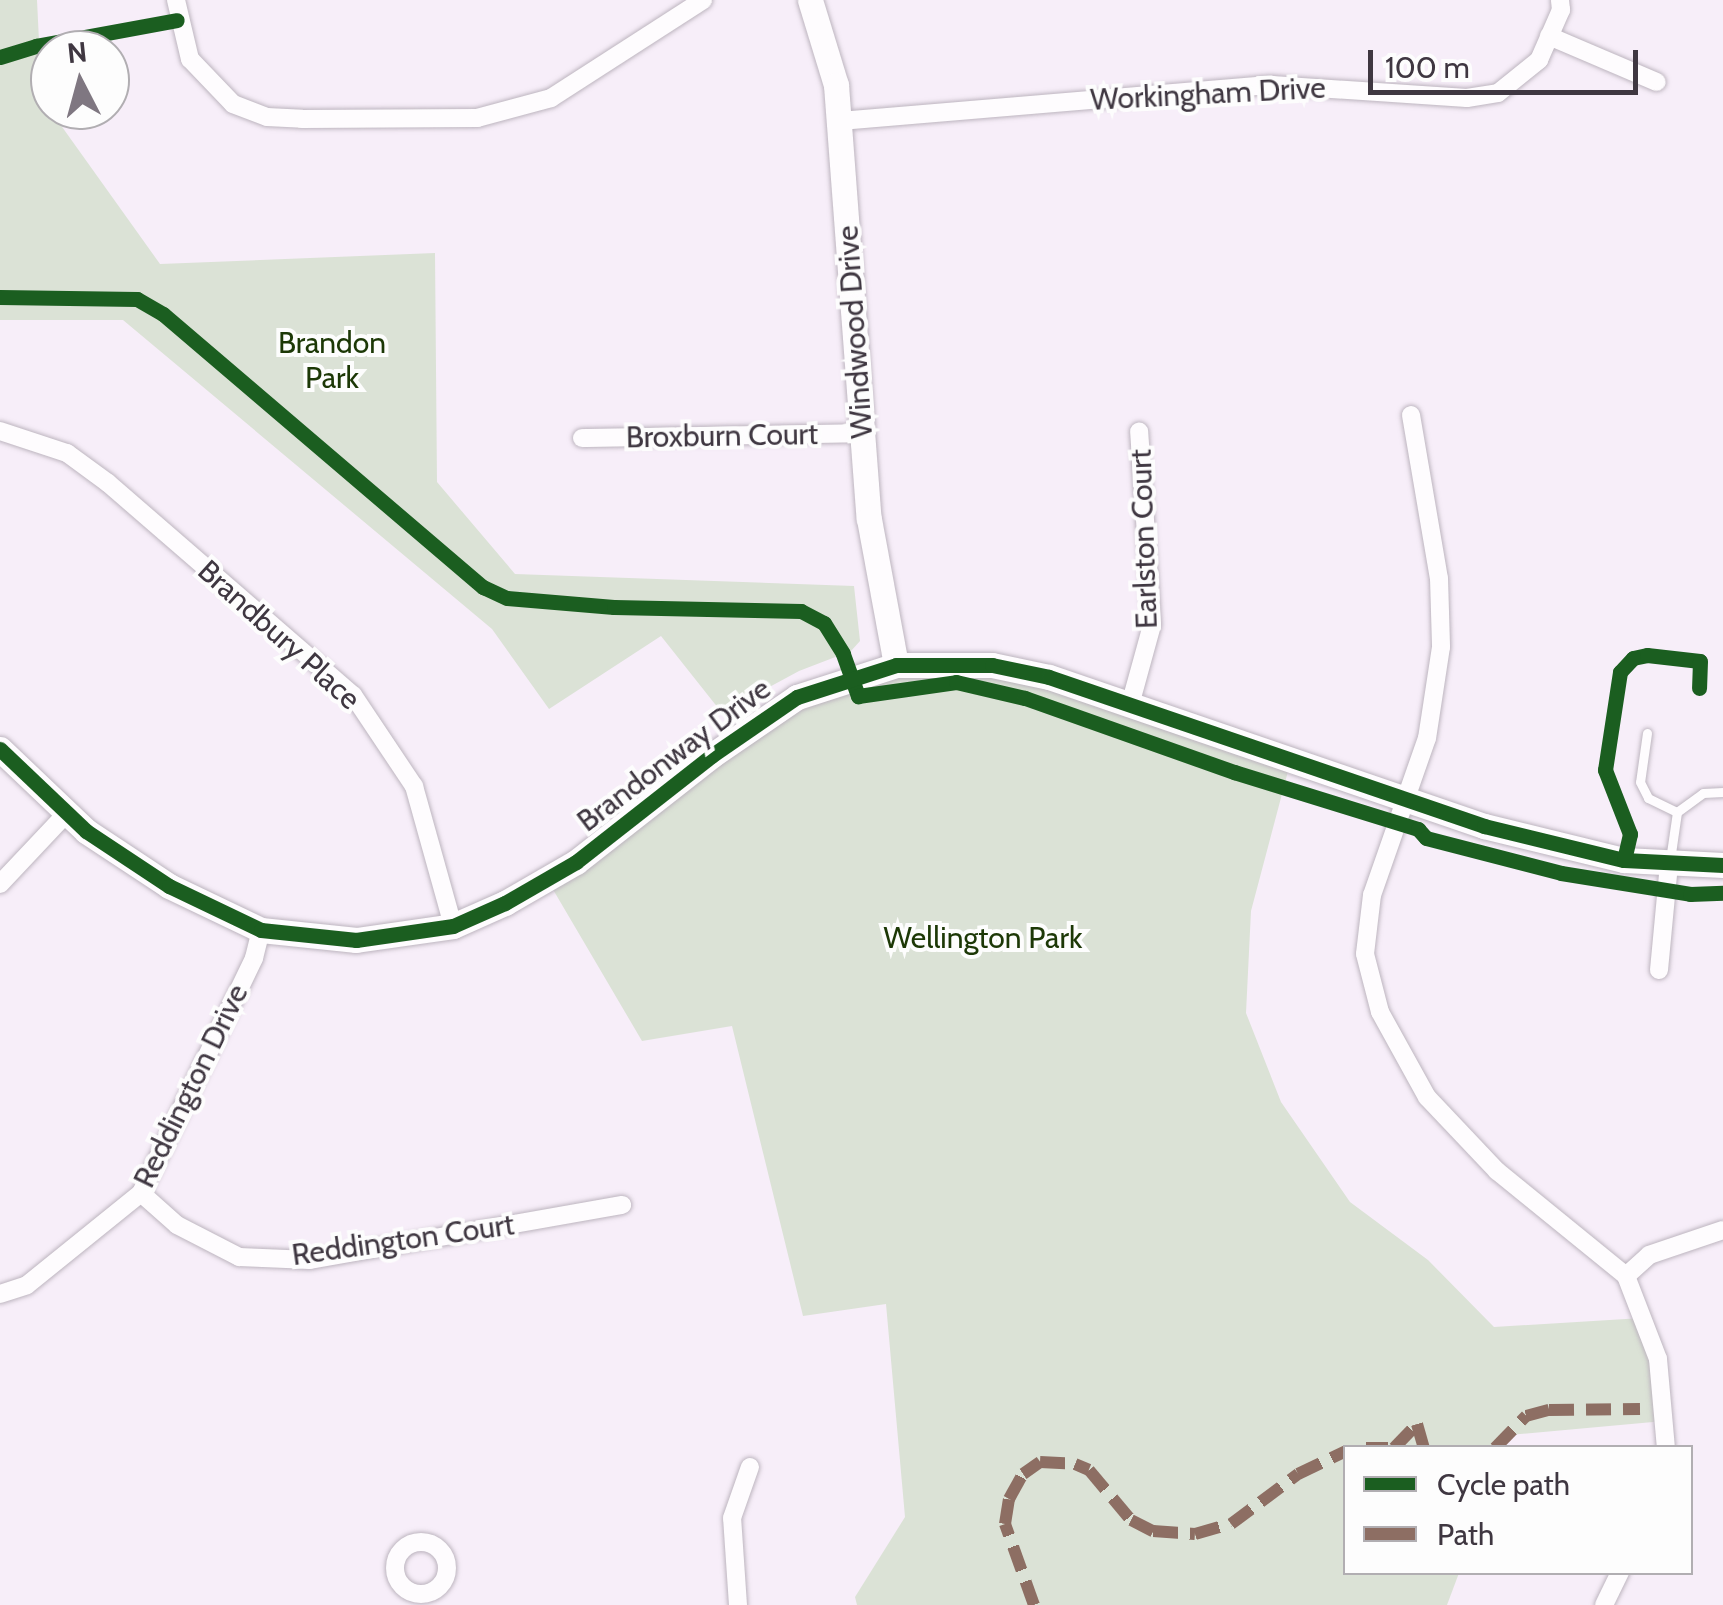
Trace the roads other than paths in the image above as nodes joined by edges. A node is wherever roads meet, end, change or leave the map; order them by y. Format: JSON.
{"nodes":[{"id":1,"x":176,"y":0,"type":"edge"},
{"id":2,"x":703,"y":0,"type":"edge"},
{"id":3,"x":810,"y":0,"type":"edge"},
{"id":4,"x":1560,"y":0,"type":"edge"},
{"id":5,"x":1550,"y":36,"type":"junction"},
{"id":6,"x":1657,"y":82,"type":"dead end"},
{"id":7,"x":840,"y":121,"type":"junction"},
{"id":8,"x":1411,"y":416,"type":"dead end"},
{"id":9,"x":0,"y":431,"type":"edge"},
{"id":10,"x":1139,"y":431,"type":"dead end"},
{"id":11,"x":862,"y":434,"type":"junction"},
{"id":12,"x":582,"y":438,"type":"dead end"},
{"id":13,"x":896,"y":666,"type":"junction"},
{"id":14,"x":1130,"y":705,"type":"junction"},
{"id":15,"x":1647,"y":733,"type":"dead end"},
{"id":16,"x":0,"y":750,"type":"edge"},
{"id":17,"x":1723,"y":792,"type":"edge"},
{"id":18,"x":1406,"y":800,"type":"junction"},
{"id":19,"x":1676,"y":812,"type":"junction"},
{"id":20,"x":66,"y":814,"type":"junction"},
{"id":21,"x":1669,"y":865,"type":"junction"},
{"id":22,"x":1723,"y":865,"type":"edge"},
{"id":23,"x":0,"y":884,"type":"edge"},
{"id":24,"x":453,"y":926,"type":"junction"},
{"id":25,"x":261,"y":930,"type":"junction"},
{"id":26,"x":1659,"y":970,"type":"dead end"},
{"id":27,"x":142,"y":1194,"type":"junction"},
{"id":28,"x":622,"y":1205,"type":"dead end"},
{"id":29,"x":1723,"y":1230,"type":"edge"},
{"id":30,"x":1626,"y":1276,"type":"junction"},
{"id":31,"x":0,"y":1294,"type":"edge"},
{"id":32,"x":1666,"y":1445,"type":"edge"},
{"id":33,"x":750,"y":1467,"type":"dead end"},
{"id":34,"x":1619,"y":1575,"type":"edge"},
{"id":35,"x":738,"y":1605,"type":"edge"},
{"id":36,"x":1604,"y":1605,"type":"edge"}],
"edges":[{"from":1,"to":2,"type":"street"},
{"from":3,"to":7,"type":"street","name":"Windwood Drive"},
{"from":4,"to":5,"type":"street","name":"Workingham Drive"},
{"from":5,"to":6,"type":"street"},
{"from":5,"to":7,"type":"street","name":"Workingham Drive"},
{"from":7,"to":11,"type":"street","name":"Windwood Drive"},
{"from":8,"to":18,"type":"street"},
{"from":9,"to":24,"type":"street","name":"Brandbury Place"},
{"from":10,"to":14,"type":"street","name":"Earlston Court"},
{"from":11,"to":12,"type":"street","name":"Broxburn Court"},
{"from":11,"to":13,"type":"street","name":"Windwood Drive"},
{"from":13,"to":14,"type":"street","name":"Brandonway Drive"},
{"from":13,"to":24,"type":"street","name":"Brandonway Drive"},
{"from":14,"to":18,"type":"street","name":"Brandonway Drive"},
{"from":15,"to":19,"type":"lane"},
{"from":16,"to":20,"type":"street","name":"Brandonway Drive"},
{"from":17,"to":19,"type":"lane"},
{"from":18,"to":21,"type":"street","name":"Brandonway Drive"},
{"from":18,"to":30,"type":"street"},
{"from":19,"to":21,"type":"lane"},
{"from":20,"to":23,"type":"street"},
{"from":20,"to":25,"type":"street","name":"Brandonway Drive"},
{"from":21,"to":22,"type":"street","name":"Brandonway Drive"},
{"from":21,"to":26,"type":"street"},
{"from":24,"to":25,"type":"street","name":"Brandonway Drive"},
{"from":25,"to":27,"type":"street","name":"Reddington Drive"},
{"from":27,"to":28,"type":"street","name":"Reddington Court"},
{"from":27,"to":31,"type":"street","name":"Reddington Drive"},
{"from":29,"to":30,"type":"street"},
{"from":30,"to":32,"type":"street"},
{"from":33,"to":35,"type":"street"},
{"from":34,"to":36,"type":"street"}]}
